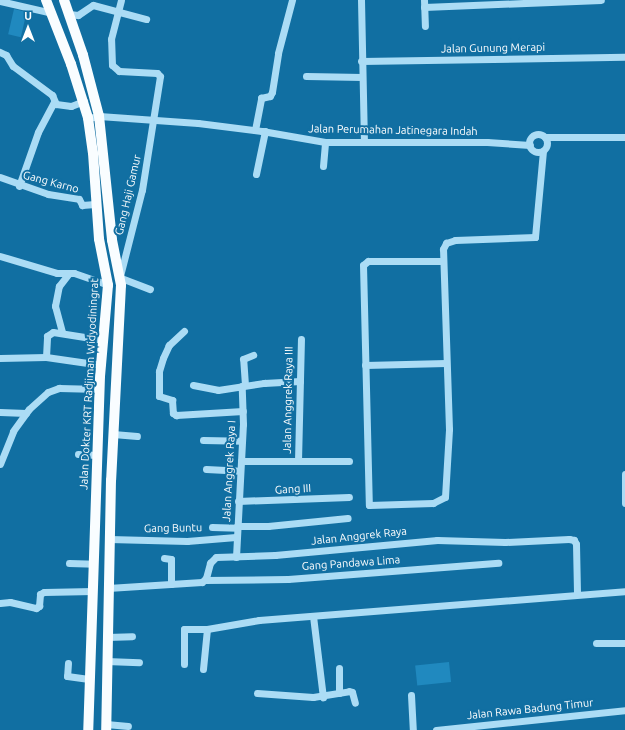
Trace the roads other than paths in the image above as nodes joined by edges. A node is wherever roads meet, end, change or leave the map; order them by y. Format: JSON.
{"nodes":[{"id":1,"x":46,"y":0,"type":"edge"},
{"id":2,"x":64,"y":0,"type":"edge"},
{"id":3,"x":121,"y":0,"type":"edge"},
{"id":4,"x":292,"y":0,"type":"edge"},
{"id":5,"x":361,"y":0,"type":"edge"},
{"id":6,"x":601,"y":0,"type":"edge"},
{"id":7,"x":0,"y":1,"type":"edge"},
{"id":8,"x":424,"y":3,"type":"edge"},
{"id":9,"x":118,"y":10,"type":"junction"},
{"id":10,"x":52,"y":13,"type":"junction"},
{"id":11,"x":69,"y":14,"type":"junction"},
{"id":12,"x":146,"y":19,"type":"dead end"},
{"id":13,"x":425,"y":26,"type":"dead end"},
{"id":14,"x":0,"y":52,"type":"edge"},
{"id":15,"x":625,"y":57,"type":"edge"},
{"id":16,"x":361,"y":61,"type":"junction"},
{"id":17,"x":306,"y":76,"type":"dead end"},
{"id":18,"x":362,"y":77,"type":"junction"},
{"id":19,"x":84,"y":101,"type":"junction"},
{"id":20,"x":54,"y":102,"type":"junction"},
{"id":21,"x":99,"y":116,"type":"junction"},
{"id":22,"x":88,"y":118,"type":"junction"},
{"id":23,"x":154,"y":118,"type":"junction"},
{"id":24,"x":255,"y":130,"type":"junction"},
{"id":25,"x":265,"y":131,"type":"junction"},
{"id":26,"x":532,"y":137,"type":"junction"},
{"id":27,"x":625,"y":137,"type":"edge"},
{"id":28,"x":546,"y":141,"type":"junction"},
{"id":29,"x":325,"y":142,"type":"junction"},
{"id":30,"x":364,"y":142,"type":"junction"},
{"id":31,"x":508,"y":142,"type":"junction"},
{"id":32,"x":531,"y":148,"type":"junction"},
{"id":33,"x":543,"y":151,"type":"junction"},
{"id":34,"x":323,"y":166,"type":"dead end"},
{"id":35,"x":539,"y":168,"type":"junction"},
{"id":36,"x":256,"y":174,"type":"dead end"},
{"id":37,"x":0,"y":177,"type":"edge"},
{"id":38,"x":19,"y":186,"type":"junction"},
{"id":39,"x":95,"y":204,"type":"junction"},
{"id":40,"x":0,"y":256,"type":"edge"},
{"id":41,"x":443,"y":261,"type":"junction"},
{"id":42,"x":68,"y":273,"type":"junction"},
{"id":43,"x":121,"y":277,"type":"junction"},
{"id":44,"x":108,"y":285,"type":"junction"},
{"id":45,"x":150,"y":288,"type":"dead end"},
{"id":46,"x":184,"y":331,"type":"dead end"},
{"id":47,"x":62,"y":332,"type":"junction"},
{"id":48,"x":301,"y":339,"type":"dead end"},
{"id":49,"x":103,"y":340,"type":"junction"},
{"id":50,"x":253,"y":355,"type":"dead end"},
{"id":51,"x":46,"y":357,"type":"junction"},
{"id":52,"x":0,"y":358,"type":"edge"},
{"id":53,"x":446,"y":363,"type":"junction"},
{"id":54,"x":101,"y":365,"type":"junction"},
{"id":55,"x":365,"y":365,"type":"junction"},
{"id":56,"x":300,"y":381,"type":"junction"},
{"id":57,"x":193,"y":385,"type":"dead end"},
{"id":58,"x":243,"y":386,"type":"junction"},
{"id":59,"x":99,"y":389,"type":"junction"},
{"id":60,"x":243,"y":411,"type":"junction"},
{"id":61,"x":0,"y":412,"type":"edge"},
{"id":62,"x":26,"y":413,"type":"junction"},
{"id":63,"x":114,"y":434,"type":"junction"},
{"id":64,"x":137,"y":436,"type":"dead end"},
{"id":65,"x":203,"y":440,"type":"dead end"},
{"id":66,"x":242,"y":441,"type":"junction"},
{"id":67,"x":78,"y":454,"type":"dead end"},
{"id":68,"x":97,"y":455,"type":"junction"},
{"id":69,"x":241,"y":461,"type":"junction"},
{"id":70,"x":298,"y":461,"type":"junction"},
{"id":71,"x":349,"y":461,"type":"dead end"},
{"id":72,"x":0,"y":464,"type":"edge"},
{"id":73,"x":206,"y":469,"type":"dead end"},
{"id":74,"x":240,"y":471,"type":"junction"},
{"id":75,"x":625,"y":474,"type":"edge"},
{"id":76,"x":349,"y":497,"type":"dead end"},
{"id":77,"x":238,"y":501,"type":"junction"},
{"id":78,"x":625,"y":504,"type":"edge"},
{"id":79,"x":348,"y":518,"type":"dead end"},
{"id":80,"x":212,"y":527,"type":"dead end"},
{"id":81,"x":237,"y":527,"type":"junction"},
{"id":82,"x":236,"y":537,"type":"junction"},
{"id":83,"x":109,"y":539,"type":"junction"},
{"id":84,"x":236,"y":557,"type":"junction"},
{"id":85,"x":164,"y":558,"type":"dead end"},
{"id":86,"x":69,"y":563,"type":"dead end"},
{"id":87,"x":498,"y":563,"type":"dead end"},
{"id":88,"x":94,"y":564,"type":"junction"},
{"id":89,"x":205,"y":580,"type":"junction"},
{"id":90,"x":170,"y":584,"type":"junction"},
{"id":91,"x":108,"y":588,"type":"junction"},
{"id":92,"x":93,"y":591,"type":"junction"},
{"id":93,"x":625,"y":591,"type":"edge"},
{"id":94,"x":577,"y":593,"type":"junction"},
{"id":95,"x":0,"y":603,"type":"edge"},
{"id":96,"x":313,"y":616,"type":"junction"},
{"id":97,"x":207,"y":629,"type":"junction"},
{"id":98,"x":107,"y":636,"type":"junction"},
{"id":99,"x":132,"y":636,"type":"dead end"},
{"id":100,"x":596,"y":643,"type":"dead end"},
{"id":101,"x":625,"y":643,"type":"edge"},
{"id":102,"x":106,"y":661,"type":"junction"},
{"id":103,"x":139,"y":662,"type":"dead end"},
{"id":104,"x":68,"y":663,"type":"dead end"},
{"id":105,"x":184,"y":664,"type":"dead end"},
{"id":106,"x":339,"y":668,"type":"dead end"},
{"id":107,"x":203,"y":669,"type":"dead end"},
{"id":108,"x":89,"y":679,"type":"junction"},
{"id":109,"x":258,"y":693,"type":"dead end"},
{"id":110,"x":339,"y":693,"type":"junction"},
{"id":111,"x":411,"y":695,"type":"dead end"},
{"id":112,"x":323,"y":696,"type":"junction"},
{"id":113,"x":355,"y":703,"type":"dead end"},
{"id":114,"x":625,"y":710,"type":"edge"},
{"id":115,"x":128,"y":726,"type":"dead end"},
{"id":116,"x":106,"y":727,"type":"edge"},
{"id":117,"x":88,"y":730,"type":"edge"},
{"id":118,"x":413,"y":730,"type":"edge"},
{"id":119,"x":436,"y":730,"type":"edge"}],
"edges":[{"from":1,"to":10,"type":"main road","name":"Jalan Dokter KRT Radjiman Widyodiningrat"},
{"from":2,"to":11,"type":"main road"},
{"from":3,"to":9,"type":"street"},
{"from":4,"to":24,"type":"street"},
{"from":5,"to":16,"type":"street"},
{"from":6,"to":8,"type":"street"},
{"from":7,"to":10,"type":"street"},
{"from":8,"to":13,"type":"street"},
{"from":9,"to":11,"type":"street"},
{"from":9,"to":12,"type":"street"},
{"from":9,"to":23,"type":"street","name":"Gang Haji Gamur"},
{"from":10,"to":11,"type":"main road"},
{"from":10,"to":19,"type":"main road","name":"Jalan Dokter KRT Radjiman Widyodiningrat"},
{"from":11,"to":21,"type":"main road"},
{"from":14,"to":20,"type":"street"},
{"from":15,"to":16,"type":"street","name":"Jalan Gunung Merapi"},
{"from":16,"to":18,"type":"street"},
{"from":17,"to":18,"type":"street"},
{"from":18,"to":30,"type":"street"},
{"from":19,"to":20,"type":"street"},
{"from":19,"to":22,"type":"main road","name":"Jalan Dokter KRT Radjiman Widyodiningrat"},
{"from":20,"to":38,"type":"street"},
{"from":21,"to":22,"type":"street","name":"Jalan Perumahan Jatinegara Indah"},
{"from":21,"to":23,"type":"street","name":"Jalan Perumahan Jatinegara Indah"},
{"from":21,"to":43,"type":"main road"},
{"from":22,"to":39,"type":"main road","name":"Jalan Dokter KRT Radjiman Widyodiningrat"},
{"from":23,"to":24,"type":"street","name":"Jalan Perumahan Jatinegara Indah"},
{"from":23,"to":43,"type":"street","name":"Gang Haji Gamur"},
{"from":24,"to":25,"type":"street","name":"Jalan Perumahan Jatinegara Indah"},
{"from":25,"to":29,"type":"street","name":"Jalan Perumahan Jatinegara Indah"},
{"from":25,"to":36,"type":"street"},
{"from":26,"to":28,"type":"street","name":"Jalan Perumahan Jatinegara Indah"},
{"from":26,"to":31,"type":"street","name":"Jalan Perumahan Jatinegara Indah"},
{"from":26,"to":32,"type":"street"},
{"from":27,"to":28,"type":"street"},
{"from":28,"to":33,"type":"street"},
{"from":29,"to":30,"type":"street","name":"Jalan Perumahan Jatinegara Indah"},
{"from":29,"to":34,"type":"street"},
{"from":30,"to":31,"type":"street","name":"Jalan Perumahan Jatinegara Indah"},
{"from":31,"to":32,"type":"street","name":"Jalan Perumahan Jatinegara Indah"},
{"from":32,"to":33,"type":"street","name":"Jalan Perumahan Jatinegara Indah"},
{"from":32,"to":35,"type":"street"},
{"from":33,"to":35,"type":"street"},
{"from":35,"to":41,"type":"street"},
{"from":37,"to":38,"type":"street","name":"Gang Karno"},
{"from":38,"to":39,"type":"street","name":"Gang Karno"},
{"from":39,"to":44,"type":"main road","name":"Jalan Dokter KRT Radjiman Widyodiningrat"},
{"from":40,"to":42,"type":"street"},
{"from":41,"to":53,"type":"street"},
{"from":41,"to":55,"type":"street"},
{"from":42,"to":44,"type":"street"},
{"from":42,"to":47,"type":"street"},
{"from":43,"to":45,"type":"street"},
{"from":43,"to":63,"type":"main road"},
{"from":44,"to":49,"type":"main road","name":"Jalan Dokter KRT Radjiman Widyodiningrat"},
{"from":46,"to":60,"type":"street"},
{"from":47,"to":49,"type":"street"},
{"from":47,"to":51,"type":"street"},
{"from":48,"to":56,"type":"street","name":"Jalan Anggrek Raya III"},
{"from":49,"to":54,"type":"main road","name":"Jalan Dokter KRT Radjiman Widyodiningrat"},
{"from":50,"to":58,"type":"street","name":"Jalan Anggrek Raya I"},
{"from":51,"to":52,"type":"street"},
{"from":51,"to":54,"type":"street"},
{"from":53,"to":55,"type":"street"},
{"from":53,"to":55,"type":"street"},
{"from":54,"to":59,"type":"main road","name":"Jalan Dokter KRT Radjiman Widyodiningrat"},
{"from":56,"to":58,"type":"street"},
{"from":56,"to":70,"type":"street","name":"Jalan Anggrek Raya III"},
{"from":57,"to":58,"type":"street"},
{"from":58,"to":60,"type":"street","name":"Jalan Anggrek Raya I"},
{"from":59,"to":62,"type":"street"},
{"from":59,"to":68,"type":"main road","name":"Jalan Dokter KRT Radjiman Widyodiningrat"},
{"from":60,"to":66,"type":"street","name":"Jalan Anggrek Raya I"},
{"from":61,"to":62,"type":"street"},
{"from":62,"to":72,"type":"street"},
{"from":63,"to":64,"type":"street"},
{"from":63,"to":83,"type":"main road"},
{"from":65,"to":66,"type":"street"},
{"from":66,"to":69,"type":"street","name":"Jalan Anggrek Raya I"},
{"from":67,"to":68,"type":"street"},
{"from":68,"to":88,"type":"main road","name":"Jalan Dokter KRT Radjiman Widyodiningrat"},
{"from":69,"to":70,"type":"street"},
{"from":69,"to":74,"type":"street","name":"Jalan Anggrek Raya I"},
{"from":70,"to":71,"type":"street"},
{"from":73,"to":74,"type":"street"},
{"from":74,"to":77,"type":"street","name":"Jalan Anggrek Raya I"},
{"from":75,"to":78,"type":"street"},
{"from":76,"to":77,"type":"street","name":"Gang III"},
{"from":77,"to":81,"type":"street","name":"Jalan Anggrek Raya I"},
{"from":79,"to":81,"type":"street"},
{"from":80,"to":81,"type":"street"},
{"from":81,"to":82,"type":"street","name":"Jalan Anggrek Raya I"},
{"from":82,"to":83,"type":"street","name":"Gang Buntu"},
{"from":82,"to":84,"type":"street","name":"Jalan Anggrek Raya I"},
{"from":83,"to":91,"type":"main road"},
{"from":84,"to":89,"type":"street","name":"Jalan Anggrek Raya"},
{"from":84,"to":94,"type":"street","name":"Jalan Anggrek Raya"},
{"from":85,"to":90,"type":"street"},
{"from":86,"to":88,"type":"street"},
{"from":87,"to":89,"type":"street","name":"Gang Pandawa Lima"},
{"from":88,"to":92,"type":"main road","name":"Jalan Dokter KRT Radjiman Widyodiningrat"},
{"from":89,"to":90,"type":"street"},
{"from":90,"to":91,"type":"street"},
{"from":91,"to":98,"type":"main road"},
{"from":92,"to":95,"type":"street"},
{"from":92,"to":108,"type":"main road","name":"Jalan Dokter KRT Radjiman Widyodiningrat"},
{"from":93,"to":94,"type":"street"},
{"from":94,"to":96,"type":"street"},
{"from":96,"to":97,"type":"street"},
{"from":96,"to":112,"type":"street"},
{"from":97,"to":105,"type":"street"},
{"from":97,"to":107,"type":"street"},
{"from":98,"to":99,"type":"street"},
{"from":98,"to":102,"type":"main road"},
{"from":100,"to":101,"type":"street"},
{"from":102,"to":103,"type":"street"},
{"from":102,"to":116,"type":"main road"},
{"from":104,"to":108,"type":"street"},
{"from":106,"to":110,"type":"street"},
{"from":108,"to":117,"type":"main road","name":"Jalan Dokter KRT Radjiman Widyodiningrat"},
{"from":109,"to":112,"type":"street"},
{"from":110,"to":112,"type":"street"},
{"from":110,"to":113,"type":"street"},
{"from":111,"to":118,"type":"street"},
{"from":114,"to":119,"type":"street","name":"Jalan Rawa Badung Timur"},
{"from":115,"to":116,"type":"street"}]}
